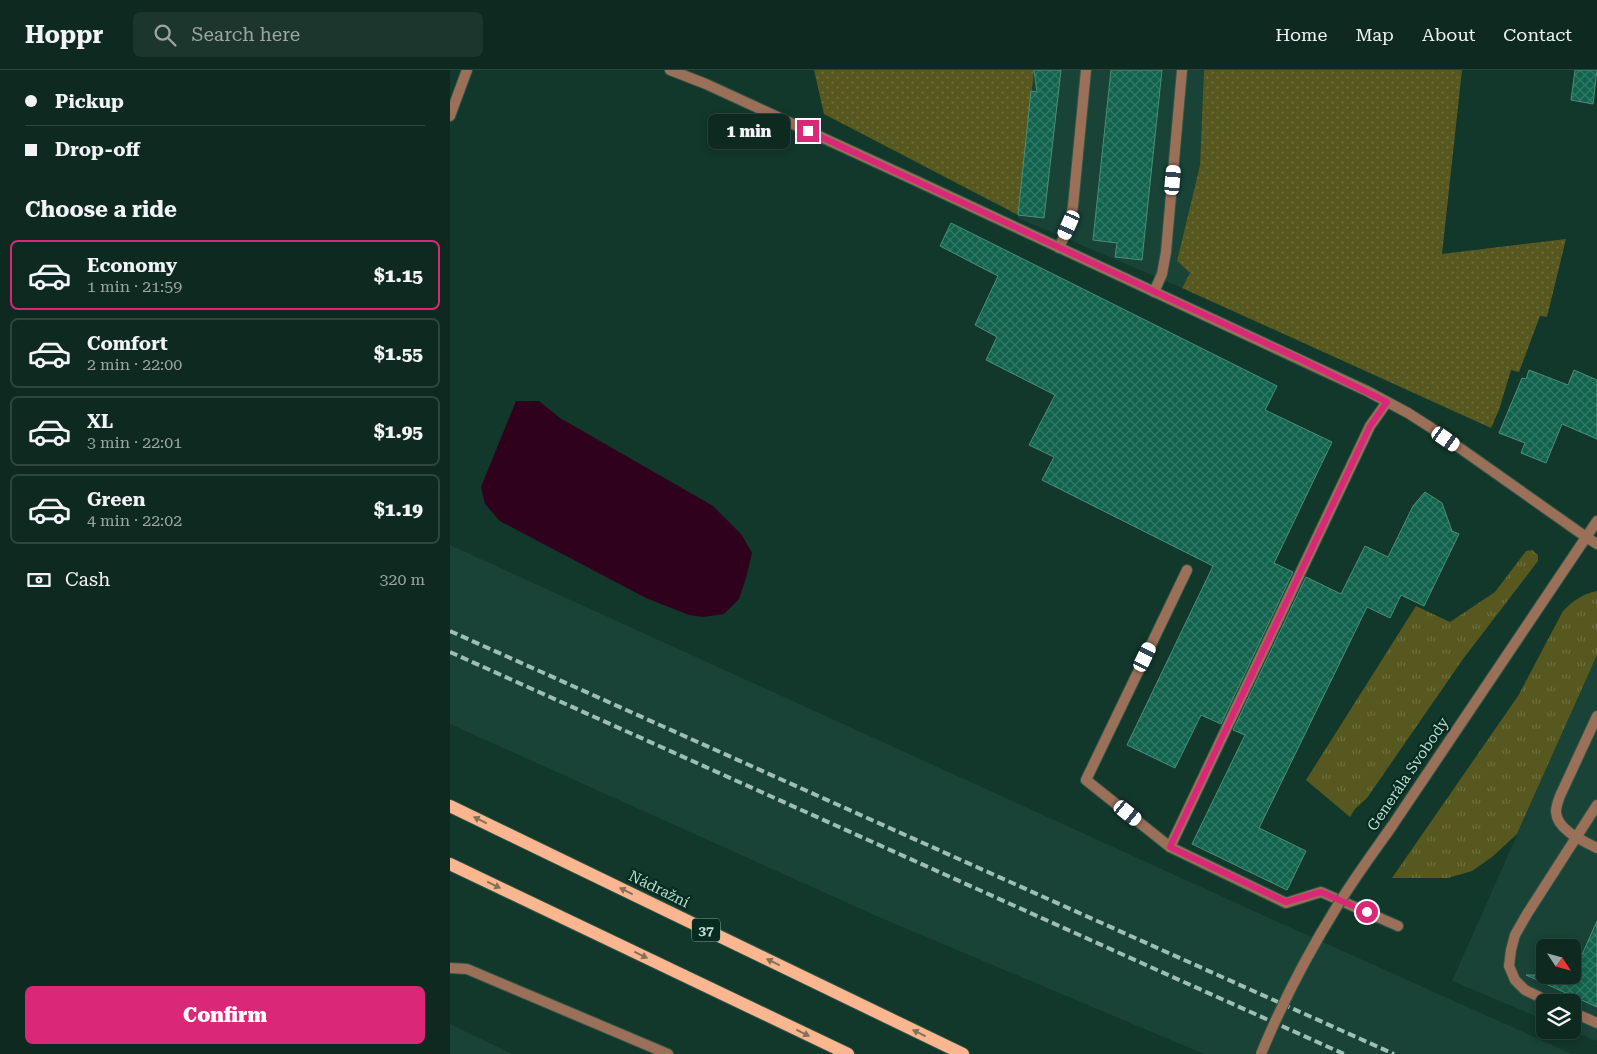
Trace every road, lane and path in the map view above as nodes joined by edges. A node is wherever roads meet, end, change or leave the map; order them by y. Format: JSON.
{"nodes":[{"id":1,"x":475,"y":70,"type":"edge"},
{"id":2,"x":670,"y":70,"type":"edge"},
{"id":3,"x":1086,"y":70,"type":"edge"},
{"id":4,"x":1182,"y":70,"type":"edge"},
{"id":5,"x":466,"y":73,"type":"edge"},
{"id":6,"x":450,"y":116,"type":"edge"},
{"id":7,"x":1059,"y":248,"type":"junction"},
{"id":8,"x":1154,"y":292,"type":"junction"},
{"id":9,"x":1387,"y":402,"type":"junction"},
{"id":10,"x":1597,"y":521,"type":"edge"},
{"id":11,"x":1586,"y":537,"type":"junction"},
{"id":12,"x":1597,"y":544,"type":"edge"},
{"id":13,"x":1187,"y":570,"type":"dead end"},
{"id":14,"x":1597,"y":716,"type":"edge"},
{"id":15,"x":1597,"y":805,"type":"edge"},
{"id":16,"x":450,"y":806,"type":"edge"},
{"id":17,"x":1577,"y":836,"type":"junction"},
{"id":18,"x":1170,"y":847,"type":"junction"},
{"id":19,"x":1597,"y":848,"type":"edge"},
{"id":20,"x":450,"y":864,"type":"edge"},
{"id":21,"x":1398,"y":926,"type":"dead end"},
{"id":22,"x":450,"y":968,"type":"edge"},
{"id":23,"x":1536,"y":995,"type":"edge"},
{"id":24,"x":1581,"y":1016,"type":"edge"},
{"id":25,"x":1597,"y":1023,"type":"edge"},
{"id":26,"x":668,"y":1054,"type":"edge"},
{"id":27,"x":848,"y":1054,"type":"edge"},
{"id":28,"x":963,"y":1054,"type":"edge"},
{"id":29,"x":1261,"y":1054,"type":"edge"}],
"edges":[{"from":1,"to":5,"type":"street"},
{"from":2,"to":7,"type":"street"},
{"from":3,"to":7,"type":"street"},
{"from":4,"to":8,"type":"street"},
{"from":5,"to":6,"type":"street"},
{"from":7,"to":8,"type":"street"},
{"from":8,"to":9,"type":"street"},
{"from":9,"to":11,"type":"street"},
{"from":9,"to":18,"type":"street"},
{"from":10,"to":11,"type":"street","name":"Generála Svobody"},
{"from":11,"to":12,"type":"street"},
{"from":11,"to":29,"type":"street","name":"Generála Svobody","bridge":true},
{"from":13,"to":18,"type":"street"},
{"from":14,"to":17,"type":"street"},
{"from":15,"to":17,"type":"street"},
{"from":28,"to":16,"type":"main road","name":"Nádražní","number":"37","one_way":true},
{"from":17,"to":19,"type":"street"},
{"from":17,"to":23,"type":"street"},
{"from":18,"to":21,"type":"street"},
{"from":20,"to":27,"type":"main road","one_way":true},
{"from":22,"to":26,"type":"street"},
{"from":24,"to":25,"type":"street"}]}
